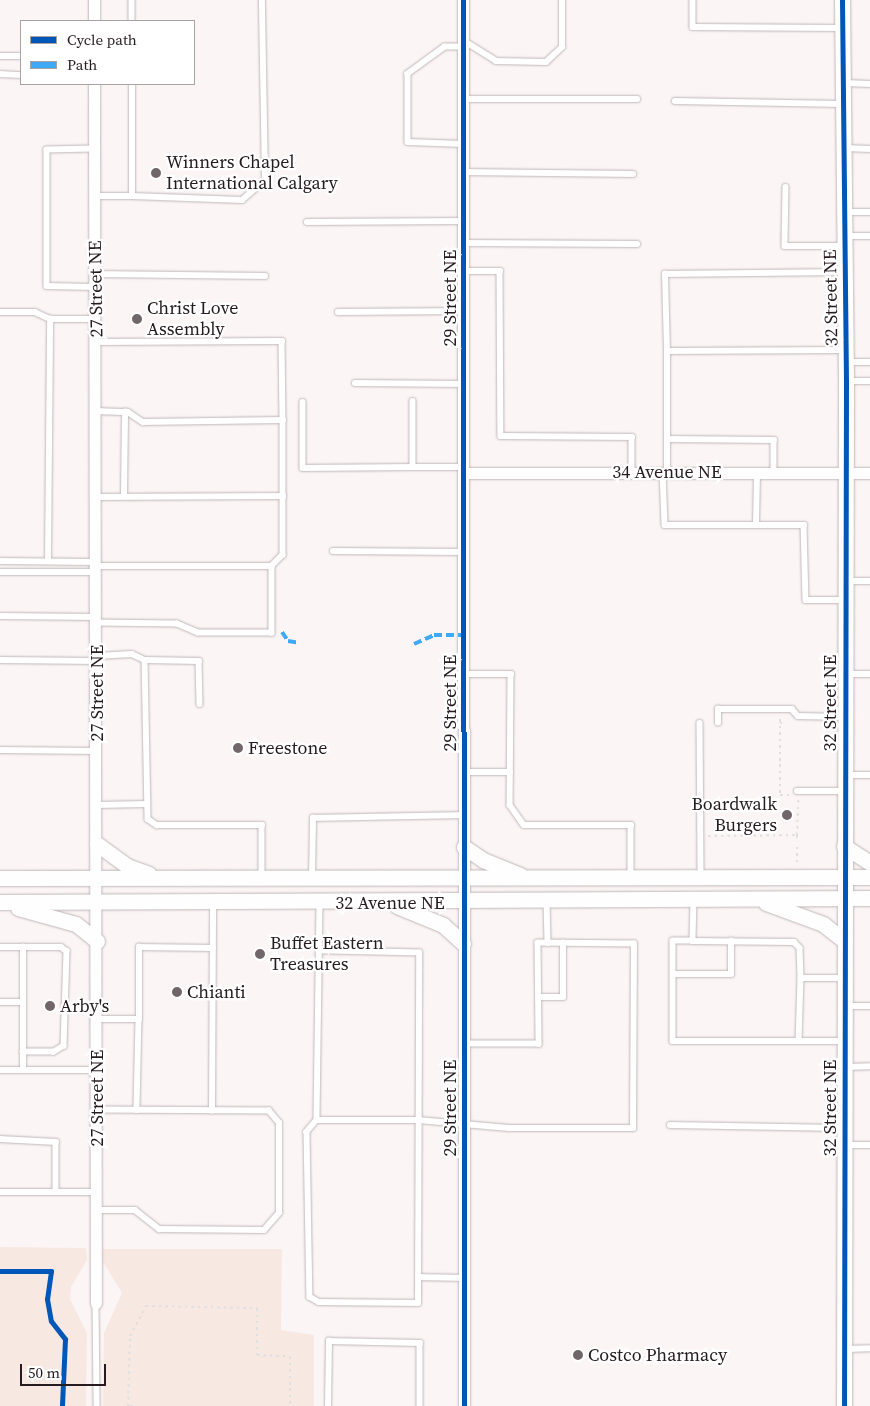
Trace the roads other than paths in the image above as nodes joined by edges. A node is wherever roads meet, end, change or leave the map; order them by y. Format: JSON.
{"nodes":[{"id":1,"x":94,"y":0,"type":"edge"},
{"id":2,"x":132,"y":0,"type":"edge"},
{"id":3,"x":262,"y":0,"type":"edge"},
{"id":4,"x":463,"y":0,"type":"edge"},
{"id":5,"x":562,"y":0,"type":"edge"},
{"id":6,"x":693,"y":0,"type":"edge"},
{"id":7,"x":842,"y":0,"type":"edge"},
{"id":8,"x":94,"y":20,"type":"edge"},
{"id":9,"x":132,"y":20,"type":"edge"},
{"id":10,"x":842,"y":28,"type":"junction"},
{"id":11,"x":463,"y":44,"type":"junction"},
{"id":12,"x":0,"y":56,"type":"edge"},
{"id":13,"x":20,"y":56,"type":"edge"},
{"id":14,"x":0,"y":74,"type":"edge"},
{"id":15,"x":20,"y":75,"type":"edge"},
{"id":16,"x":842,"y":83,"type":"junction"},
{"id":17,"x":870,"y":84,"type":"edge"},
{"id":18,"x":94,"y":85,"type":"edge"},
{"id":19,"x":132,"y":85,"type":"edge"},
{"id":20,"x":463,"y":99,"type":"junction"},
{"id":21,"x":636,"y":99,"type":"dead end"},
{"id":22,"x":675,"y":101,"type":"dead end"},
{"id":23,"x":843,"y":104,"type":"junction"},
{"id":24,"x":463,"y":144,"type":"junction"},
{"id":25,"x":843,"y":148,"type":"junction"},
{"id":26,"x":94,"y":149,"type":"junction"},
{"id":27,"x":870,"y":149,"type":"edge"},
{"id":28,"x":463,"y":172,"type":"junction"},
{"id":29,"x":633,"y":174,"type":"dead end"},
{"id":30,"x":786,"y":187,"type":"dead end"},
{"id":31,"x":95,"y":196,"type":"junction"},
{"id":32,"x":132,"y":196,"type":"junction"},
{"id":33,"x":844,"y":212,"type":"junction"},
{"id":34,"x":870,"y":212,"type":"edge"},
{"id":35,"x":463,"y":221,"type":"junction"},
{"id":36,"x":307,"y":222,"type":"dead end"},
{"id":37,"x":870,"y":236,"type":"edge"},
{"id":38,"x":844,"y":241,"type":"junction"},
{"id":39,"x":463,"y":243,"type":"junction"},
{"id":40,"x":636,"y":244,"type":"dead end"},
{"id":41,"x":463,"y":271,"type":"junction"},
{"id":42,"x":845,"y":272,"type":"junction"},
{"id":43,"x":95,"y":274,"type":"junction"},
{"id":44,"x":264,"y":276,"type":"dead end"},
{"id":45,"x":95,"y":287,"type":"junction"},
{"id":46,"x":464,"y":311,"type":"junction"},
{"id":47,"x":0,"y":312,"type":"edge"},
{"id":48,"x":338,"y":312,"type":"dead end"},
{"id":49,"x":50,"y":319,"type":"junction"},
{"id":50,"x":95,"y":319,"type":"junction"},
{"id":51,"x":96,"y":342,"type":"junction"},
{"id":52,"x":667,"y":351,"type":"junction"},
{"id":53,"x":846,"y":356,"type":"junction"},
{"id":54,"x":870,"y":362,"type":"edge"},
{"id":55,"x":846,"y":381,"type":"junction"},
{"id":56,"x":870,"y":381,"type":"edge"},
{"id":57,"x":355,"y":383,"type":"dead end"},
{"id":58,"x":464,"y":384,"type":"junction"},
{"id":59,"x":412,"y":401,"type":"dead end"},
{"id":60,"x":303,"y":402,"type":"dead end"},
{"id":61,"x":96,"y":411,"type":"junction"},
{"id":62,"x":125,"y":412,"type":"junction"},
{"id":63,"x":283,"y":420,"type":"junction"},
{"id":64,"x":667,"y":439,"type":"junction"},
{"id":65,"x":413,"y":467,"type":"junction"},
{"id":66,"x":464,"y":470,"type":"junction"},
{"id":67,"x":632,"y":472,"type":"junction"},
{"id":68,"x":665,"y":472,"type":"junction"},
{"id":69,"x":757,"y":472,"type":"junction"},
{"id":70,"x":774,"y":472,"type":"junction"},
{"id":71,"x":870,"y":472,"type":"edge"},
{"id":72,"x":844,"y":473,"type":"junction"},
{"id":73,"x":124,"y":496,"type":"junction"},
{"id":74,"x":283,"y":496,"type":"junction"},
{"id":75,"x":96,"y":497,"type":"junction"},
{"id":76,"x":756,"y":525,"type":"junction"},
{"id":77,"x":333,"y":551,"type":"dead end"},
{"id":78,"x":464,"y":552,"type":"junction"},
{"id":79,"x":0,"y":561,"type":"edge"},
{"id":80,"x":48,"y":561,"type":"junction"},
{"id":81,"x":96,"y":566,"type":"junction"},
{"id":82,"x":272,"y":566,"type":"junction"},
{"id":83,"x":0,"y":572,"type":"edge"},
{"id":84,"x":870,"y":581,"type":"edge"},
{"id":85,"x":844,"y":582,"type":"junction"},
{"id":86,"x":844,"y":600,"type":"junction"},
{"id":87,"x":0,"y":616,"type":"edge"},
{"id":88,"x":96,"y":620,"type":"junction"},
{"id":89,"x":96,"y":658,"type":"junction"},
{"id":90,"x":0,"y":660,"type":"edge"},
{"id":91,"x":145,"y":660,"type":"junction"},
{"id":92,"x":464,"y":674,"type":"junction"},
{"id":93,"x":844,"y":674,"type":"junction"},
{"id":94,"x":870,"y":674,"type":"edge"},
{"id":95,"x":200,"y":704,"type":"dead end"},
{"id":96,"x":844,"y":716,"type":"junction"},
{"id":97,"x":700,"y":722,"type":"dead end"},
{"id":98,"x":718,"y":723,"type":"dead end"},
{"id":99,"x":0,"y":750,"type":"edge"},
{"id":100,"x":97,"y":751,"type":"junction"},
{"id":101,"x":464,"y":772,"type":"junction"},
{"id":102,"x":510,"y":772,"type":"junction"},
{"id":103,"x":844,"y":775,"type":"junction"},
{"id":104,"x":870,"y":775,"type":"edge"},
{"id":105,"x":798,"y":791,"type":"dead end"},
{"id":106,"x":844,"y":791,"type":"junction"},
{"id":107,"x":147,"y":804,"type":"junction"},
{"id":108,"x":97,"y":805,"type":"junction"},
{"id":109,"x":464,"y":815,"type":"junction"},
{"id":110,"x":97,"y":844,"type":"junction"},
{"id":111,"x":844,"y":846,"type":"junction"},
{"id":112,"x":464,"y":847,"type":"junction"},
{"id":113,"x":870,"y":863,"type":"edge"},
{"id":114,"x":870,"y":877,"type":"edge"},
{"id":115,"x":0,"y":878,"type":"edge"},
{"id":116,"x":97,"y":878,"type":"junction"},
{"id":117,"x":160,"y":878,"type":"junction"},
{"id":118,"x":262,"y":878,"type":"junction"},
{"id":119,"x":312,"y":878,"type":"junction"},
{"id":120,"x":464,"y":878,"type":"junction"},
{"id":121,"x":528,"y":878,"type":"junction"},
{"id":122,"x":846,"y":878,"type":"junction"},
{"id":123,"x":631,"y":880,"type":"junction"},
{"id":124,"x":701,"y":880,"type":"junction"},
{"id":125,"x":846,"y":897,"type":"junction"},
{"id":126,"x":870,"y":898,"type":"edge"},
{"id":127,"x":749,"y":899,"type":"junction"},
{"id":128,"x":694,"y":900,"type":"junction"},
{"id":129,"x":547,"y":901,"type":"junction"},
{"id":130,"x":0,"y":902,"type":"edge"},
{"id":131,"x":98,"y":902,"type":"junction"},
{"id":132,"x":213,"y":902,"type":"junction"},
{"id":133,"x":465,"y":902,"type":"junction"},
{"id":134,"x":320,"y":903,"type":"junction"},
{"id":135,"x":389,"y":903,"type":"junction"},
{"id":136,"x":97,"y":941,"type":"junction"},
{"id":137,"x":693,"y":941,"type":"junction"},
{"id":138,"x":731,"y":941,"type":"junction"},
{"id":139,"x":845,"y":941,"type":"junction"},
{"id":140,"x":463,"y":943,"type":"junction"},
{"id":141,"x":548,"y":943,"type":"junction"},
{"id":142,"x":563,"y":943,"type":"junction"},
{"id":143,"x":0,"y":947,"type":"edge"},
{"id":144,"x":24,"y":947,"type":"junction"},
{"id":145,"x":213,"y":948,"type":"junction"},
{"id":146,"x":320,"y":952,"type":"junction"},
{"id":147,"x":673,"y":974,"type":"junction"},
{"id":148,"x":801,"y":978,"type":"junction"},
{"id":149,"x":844,"y":978,"type":"junction"},
{"id":150,"x":539,"y":997,"type":"junction"},
{"id":151,"x":0,"y":1002,"type":"edge"},
{"id":152,"x":23,"y":1002,"type":"junction"},
{"id":153,"x":844,"y":1006,"type":"junction"},
{"id":154,"x":870,"y":1006,"type":"edge"},
{"id":155,"x":98,"y":1019,"type":"junction"},
{"id":156,"x":139,"y":1019,"type":"junction"},
{"id":157,"x":800,"y":1041,"type":"junction"},
{"id":158,"x":844,"y":1041,"type":"junction"},
{"id":159,"x":464,"y":1044,"type":"junction"},
{"id":160,"x":23,"y":1052,"type":"junction"},
{"id":161,"x":844,"y":1066,"type":"junction"},
{"id":162,"x":870,"y":1066,"type":"edge"},
{"id":163,"x":0,"y":1070,"type":"edge"},
{"id":164,"x":23,"y":1070,"type":"junction"},
{"id":165,"x":97,"y":1070,"type":"junction"},
{"id":166,"x":97,"y":1110,"type":"junction"},
{"id":167,"x":137,"y":1110,"type":"junction"},
{"id":168,"x":212,"y":1111,"type":"junction"},
{"id":169,"x":317,"y":1120,"type":"junction"},
{"id":170,"x":418,"y":1120,"type":"junction"},
{"id":171,"x":670,"y":1125,"type":"dead end"},
{"id":172,"x":464,"y":1126,"type":"junction"},
{"id":173,"x":844,"y":1128,"type":"junction"},
{"id":174,"x":0,"y":1139,"type":"edge"},
{"id":175,"x":844,"y":1145,"type":"junction"},
{"id":176,"x":870,"y":1145,"type":"edge"},
{"id":177,"x":0,"y":1192,"type":"edge"},
{"id":178,"x":56,"y":1192,"type":"junction"},
{"id":179,"x":96,"y":1192,"type":"junction"},
{"id":180,"x":96,"y":1210,"type":"junction"},
{"id":181,"x":418,"y":1277,"type":"junction"},
{"id":182,"x":464,"y":1278,"type":"junction"},
{"id":183,"x":96,"y":1303,"type":"joint"},
{"id":184,"x":844,"y":1348,"type":"junction"},
{"id":185,"x":870,"y":1348,"type":"edge"},
{"id":186,"x":97,"y":1406,"type":"edge"},
{"id":187,"x":328,"y":1406,"type":"edge"},
{"id":188,"x":420,"y":1406,"type":"edge"},
{"id":189,"x":464,"y":1406,"type":"edge"},
{"id":190,"x":844,"y":1406,"type":"edge"}],
"edges":[{"from":1,"to":8,"type":"street"},
{"from":2,"to":9,"type":"lane"},
{"from":3,"to":32,"type":"lane"},
{"from":4,"to":11,"type":"street","name":"29 Street NE"},
{"from":5,"to":11,"type":"lane"},
{"from":6,"to":10,"type":"lane"},
{"from":7,"to":10,"type":"main road","name":"32 Street NE"},
{"from":10,"to":16,"type":"main road","name":"32 Street NE"},
{"from":11,"to":20,"type":"street","name":"29 Street NE"},
{"from":11,"to":24,"type":"lane"},
{"from":12,"to":13,"type":"lane"},
{"from":14,"to":15,"type":"lane"},
{"from":16,"to":17,"type":"lane"},
{"from":16,"to":23,"type":"main road","name":"32 Street NE"},
{"from":18,"to":26,"type":"street","name":"27 Street NE"},
{"from":19,"to":32,"type":"lane"},
{"from":20,"to":21,"type":"lane"},
{"from":20,"to":24,"type":"street","name":"29 Street NE"},
{"from":22,"to":23,"type":"lane"},
{"from":23,"to":25,"type":"main road","name":"32 Street NE"},
{"from":24,"to":28,"type":"street","name":"29 Street NE"},
{"from":25,"to":27,"type":"lane"},
{"from":25,"to":33,"type":"main road","name":"32 Street NE"},
{"from":26,"to":31,"type":"street","name":"27 Street NE"},
{"from":26,"to":45,"type":"lane"},
{"from":28,"to":29,"type":"lane"},
{"from":28,"to":35,"type":"street","name":"29 Street NE"},
{"from":30,"to":38,"type":"lane"},
{"from":31,"to":32,"type":"lane"},
{"from":31,"to":43,"type":"street","name":"27 Street NE"},
{"from":33,"to":34,"type":"lane"},
{"from":33,"to":38,"type":"main road","name":"32 Street NE"},
{"from":35,"to":36,"type":"lane"},
{"from":35,"to":39,"type":"street","name":"29 Street NE"},
{"from":37,"to":38,"type":"lane"},
{"from":38,"to":42,"type":"main road","name":"32 Street NE"},
{"from":39,"to":40,"type":"lane"},
{"from":39,"to":41,"type":"street","name":"29 Street NE"},
{"from":41,"to":46,"type":"street","name":"29 Street NE"},
{"from":41,"to":67,"type":"lane"},
{"from":42,"to":52,"type":"lane"},
{"from":42,"to":53,"type":"main road","name":"32 Street NE"},
{"from":43,"to":44,"type":"lane"},
{"from":43,"to":45,"type":"street","name":"27 Street NE"},
{"from":45,"to":50,"type":"street","name":"27 Street NE"},
{"from":46,"to":48,"type":"lane"},
{"from":46,"to":58,"type":"street","name":"29 Street NE"},
{"from":47,"to":49,"type":"lane"},
{"from":49,"to":50,"type":"lane"},
{"from":49,"to":80,"type":"lane"},
{"from":50,"to":51,"type":"street","name":"27 Street NE"},
{"from":51,"to":61,"type":"street","name":"27 Street NE"},
{"from":51,"to":63,"type":"lane"},
{"from":52,"to":53,"type":"lane"},
{"from":52,"to":64,"type":"lane"},
{"from":53,"to":54,"type":"lane"},
{"from":53,"to":55,"type":"main road","name":"32 Street NE"},
{"from":55,"to":56,"type":"lane"},
{"from":55,"to":72,"type":"main road","name":"32 Street NE"},
{"from":57,"to":58,"type":"lane"},
{"from":58,"to":66,"type":"street","name":"29 Street NE"},
{"from":59,"to":65,"type":"lane"},
{"from":60,"to":65,"type":"lane"},
{"from":61,"to":62,"type":"lane"},
{"from":61,"to":75,"type":"street","name":"27 Street NE"},
{"from":62,"to":63,"type":"lane"},
{"from":62,"to":73,"type":"lane"},
{"from":63,"to":74,"type":"lane"},
{"from":64,"to":68,"type":"lane"},
{"from":64,"to":70,"type":"lane"},
{"from":65,"to":66,"type":"lane"},
{"from":66,"to":67,"type":"street","name":"34 Avenue NE"},
{"from":66,"to":78,"type":"street","name":"29 Street NE"},
{"from":67,"to":68,"type":"street","name":"34 Avenue NE"},
{"from":68,"to":69,"type":"street","name":"34 Avenue NE"},
{"from":68,"to":76,"type":"lane"},
{"from":69,"to":70,"type":"street","name":"34 Avenue NE"},
{"from":69,"to":76,"type":"lane"},
{"from":70,"to":72,"type":"street","name":"34 Avenue NE"},
{"from":71,"to":72,"type":"street","name":"34 Avenue NE"},
{"from":72,"to":85,"type":"main road","name":"32 Street NE"},
{"from":73,"to":74,"type":"lane"},
{"from":73,"to":75,"type":"lane"},
{"from":74,"to":82,"type":"lane"},
{"from":75,"to":81,"type":"street","name":"27 Street NE"},
{"from":76,"to":86,"type":"lane"},
{"from":77,"to":78,"type":"lane"},
{"from":78,"to":92,"type":"street","name":"29 Street NE"},
{"from":79,"to":80,"type":"lane"},
{"from":80,"to":81,"type":"lane"},
{"from":81,"to":82,"type":"lane"},
{"from":81,"to":83,"type":"lane"},
{"from":81,"to":88,"type":"street","name":"27 Street NE"},
{"from":82,"to":88,"type":"lane"},
{"from":84,"to":85,"type":"lane"},
{"from":85,"to":86,"type":"main road","name":"32 Street NE"},
{"from":86,"to":93,"type":"main road","name":"32 Street NE"},
{"from":87,"to":88,"type":"lane"},
{"from":88,"to":89,"type":"street","name":"27 Street NE"},
{"from":89,"to":90,"type":"lane"},
{"from":89,"to":91,"type":"lane"},
{"from":89,"to":100,"type":"street","name":"27 Street NE"},
{"from":91,"to":95,"type":"lane"},
{"from":91,"to":107,"type":"lane"},
{"from":92,"to":101,"type":"street","name":"29 Street NE"},
{"from":92,"to":102,"type":"lane"},
{"from":93,"to":94,"type":"lane"},
{"from":93,"to":96,"type":"main road","name":"32 Street NE"},
{"from":96,"to":98,"type":"lane"},
{"from":96,"to":103,"type":"main road","name":"32 Street NE"},
{"from":97,"to":124,"type":"lane"},
{"from":99,"to":100,"type":"lane"},
{"from":100,"to":108,"type":"street","name":"27 Street NE"},
{"from":101,"to":102,"type":"lane"},
{"from":101,"to":109,"type":"street","name":"29 Street NE"},
{"from":102,"to":123,"type":"lane"},
{"from":103,"to":104,"type":"lane"},
{"from":103,"to":106,"type":"main road","name":"32 Street NE"},
{"from":105,"to":106,"type":"lane"},
{"from":106,"to":111,"type":"main road","name":"32 Street NE"},
{"from":107,"to":108,"type":"lane"},
{"from":107,"to":118,"type":"lane"},
{"from":108,"to":110,"type":"street","name":"27 Street NE"},
{"from":109,"to":112,"type":"street","name":"29 Street NE"},
{"from":109,"to":119,"type":"lane"},
{"from":110,"to":116,"type":"street","name":"27 Street NE"},
{"from":110,"to":117,"type":"main road"},
{"from":111,"to":113,"type":"main road"},
{"from":111,"to":122,"type":"main road","name":"32 Street NE"},
{"from":112,"to":120,"type":"street","name":"29 Street NE"},
{"from":112,"to":121,"type":"main road"},
{"from":114,"to":122,"type":"main road","name":"32 Avenue NE"},
{"from":115,"to":116,"type":"main road","name":"32 Avenue NE"},
{"from":116,"to":117,"type":"main road","name":"32 Avenue NE"},
{"from":116,"to":131,"type":"street","name":"27 Street NE"},
{"from":117,"to":118,"type":"main road","name":"32 Avenue NE"},
{"from":118,"to":119,"type":"main road","name":"32 Avenue NE"},
{"from":119,"to":120,"type":"main road","name":"32 Avenue NE"},
{"from":120,"to":121,"type":"main road","name":"32 Avenue NE"},
{"from":120,"to":133,"type":"street","name":"29 Street NE"},
{"from":121,"to":123,"type":"main road","name":"32 Avenue NE"},
{"from":122,"to":124,"type":"main road","name":"32 Avenue NE"},
{"from":122,"to":125,"type":"main road","name":"32 Street NE"},
{"from":123,"to":124,"type":"main road","name":"32 Avenue NE"},
{"from":125,"to":126,"type":"main road","name":"32 Avenue NE"},
{"from":125,"to":127,"type":"main road","name":"32 Avenue NE"},
{"from":125,"to":139,"type":"main road","name":"32 Street NE"},
{"from":127,"to":128,"type":"main road","name":"32 Avenue NE"},
{"from":127,"to":139,"type":"main road"},
{"from":128,"to":129,"type":"main road","name":"32 Avenue NE"},
{"from":128,"to":137,"type":"lane"},
{"from":129,"to":133,"type":"main road","name":"32 Avenue NE"},
{"from":129,"to":141,"type":"lane"},
{"from":130,"to":131,"type":"main road","name":"32 Avenue NE"},
{"from":130,"to":136,"type":"main road"},
{"from":131,"to":132,"type":"main road","name":"32 Avenue NE"},
{"from":131,"to":136,"type":"street","name":"27 Street NE"},
{"from":132,"to":134,"type":"main road","name":"32 Avenue NE"},
{"from":132,"to":145,"type":"lane"},
{"from":133,"to":135,"type":"main road","name":"32 Avenue NE"},
{"from":133,"to":140,"type":"street","name":"29 Street NE"},
{"from":134,"to":135,"type":"main road","name":"32 Avenue NE"},
{"from":134,"to":146,"type":"lane"},
{"from":135,"to":140,"type":"main road"},
{"from":136,"to":155,"type":"street","name":"27 Street NE"},
{"from":137,"to":138,"type":"lane"},
{"from":137,"to":147,"type":"lane"},
{"from":138,"to":147,"type":"lane"},
{"from":138,"to":148,"type":"lane"},
{"from":139,"to":149,"type":"main road","name":"32 Street NE"},
{"from":140,"to":159,"type":"street","name":"29 Street NE"},
{"from":141,"to":142,"type":"lane"},
{"from":141,"to":150,"type":"lane"},
{"from":142,"to":150,"type":"lane"},
{"from":142,"to":172,"type":"lane"},
{"from":143,"to":144,"type":"lane"},
{"from":144,"to":152,"type":"lane"},
{"from":144,"to":160,"type":"lane"},
{"from":145,"to":156,"type":"lane"},
{"from":145,"to":168,"type":"lane"},
{"from":146,"to":169,"type":"lane"},
{"from":146,"to":170,"type":"lane"},
{"from":147,"to":157,"type":"lane"},
{"from":148,"to":149,"type":"lane"},
{"from":148,"to":157,"type":"lane"},
{"from":149,"to":153,"type":"main road","name":"32 Street NE"},
{"from":150,"to":159,"type":"lane"},
{"from":151,"to":152,"type":"lane"},
{"from":152,"to":160,"type":"lane"},
{"from":153,"to":154,"type":"lane"},
{"from":153,"to":158,"type":"main road","name":"32 Street NE"},
{"from":155,"to":156,"type":"lane"},
{"from":155,"to":165,"type":"street","name":"27 Street NE"},
{"from":156,"to":167,"type":"lane"},
{"from":157,"to":158,"type":"lane"},
{"from":158,"to":161,"type":"main road","name":"32 Street NE"},
{"from":159,"to":172,"type":"street","name":"29 Street NE"},
{"from":160,"to":164,"type":"lane"},
{"from":161,"to":162,"type":"lane"},
{"from":161,"to":173,"type":"main road","name":"32 Street NE"},
{"from":163,"to":164,"type":"lane"},
{"from":164,"to":165,"type":"lane"},
{"from":165,"to":166,"type":"street","name":"27 Street NE"},
{"from":166,"to":167,"type":"lane"},
{"from":166,"to":179,"type":"street","name":"27 Street NE"},
{"from":167,"to":168,"type":"lane"},
{"from":168,"to":180,"type":"lane"},
{"from":169,"to":170,"type":"lane"},
{"from":169,"to":181,"type":"lane"},
{"from":170,"to":172,"type":"lane"},
{"from":170,"to":181,"type":"lane"},
{"from":171,"to":173,"type":"lane"},
{"from":172,"to":182,"type":"street","name":"29 Street NE"},
{"from":173,"to":175,"type":"main road","name":"32 Street NE"},
{"from":174,"to":178,"type":"lane"},
{"from":175,"to":176,"type":"lane"},
{"from":175,"to":184,"type":"main road","name":"32 Street NE"},
{"from":177,"to":178,"type":"lane"},
{"from":178,"to":179,"type":"lane"},
{"from":179,"to":180,"type":"street","name":"27 Street NE"},
{"from":180,"to":183,"type":"street","name":"27 Street NE"},
{"from":181,"to":182,"type":"lane"},
{"from":182,"to":189,"type":"street","name":"29 Street NE"},
{"from":183,"to":186,"type":"lane"},
{"from":184,"to":185,"type":"lane"},
{"from":184,"to":190,"type":"main road","name":"32 Street NE"},
{"from":187,"to":188,"type":"lane"}]}
